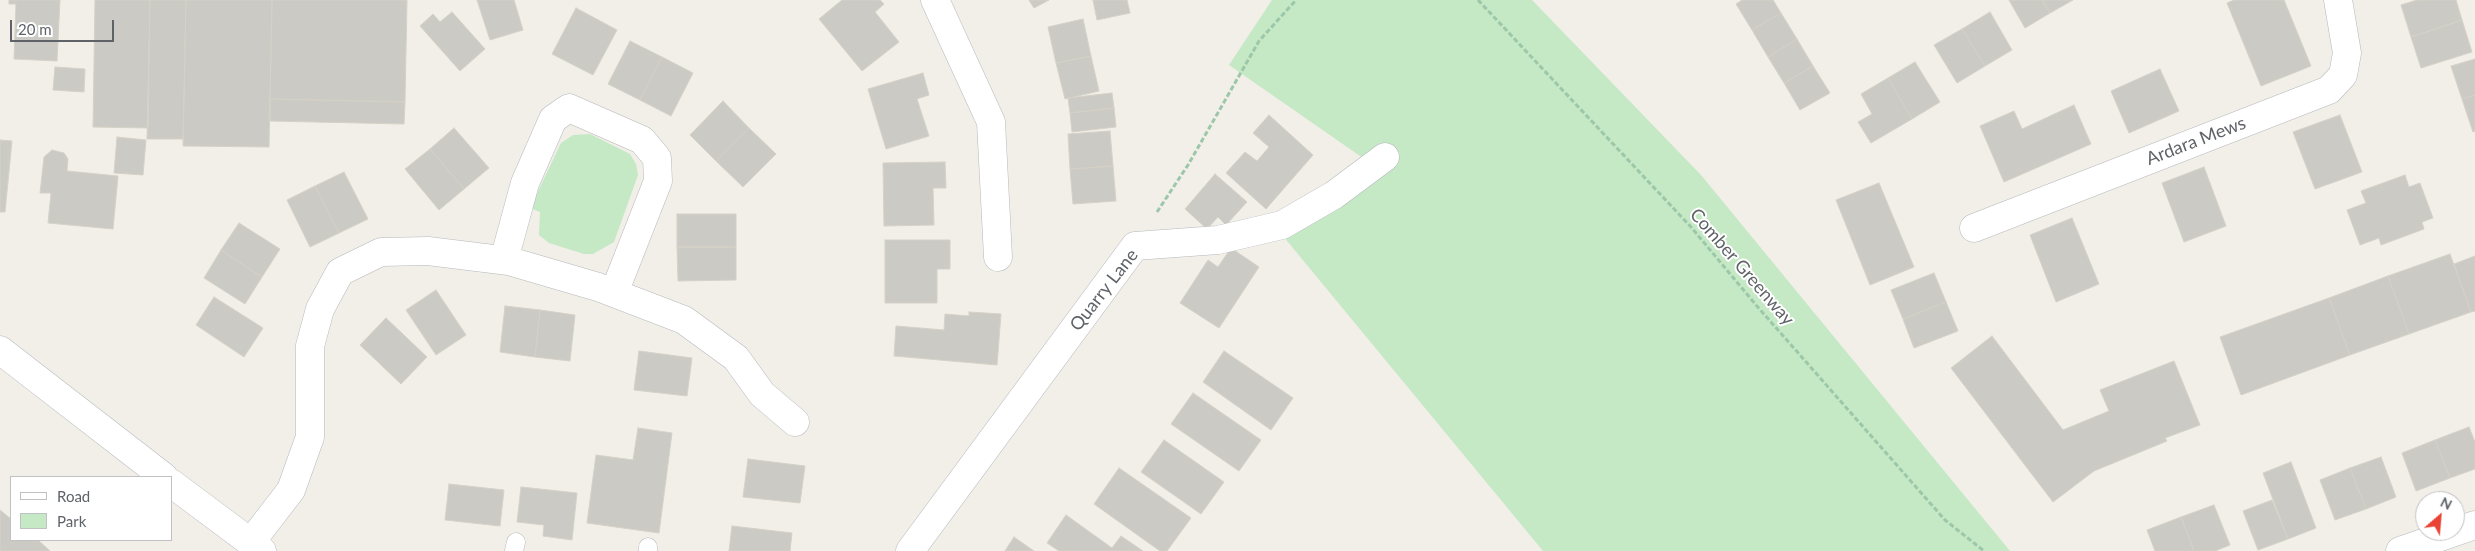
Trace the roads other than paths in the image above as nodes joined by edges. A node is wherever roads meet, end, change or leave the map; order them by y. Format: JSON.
{"nodes":[{"id":1,"x":935,"y":0,"type":"edge"},
{"id":2,"x":2338,"y":0,"type":"edge"},
{"id":3,"x":1385,"y":157,"type":"dead end"},
{"id":4,"x":1974,"y":228,"type":"dead end"},
{"id":5,"x":998,"y":257,"type":"dead end"},
{"id":6,"x":504,"y":260,"type":"junction"},
{"id":7,"x":614,"y":293,"type":"junction"},
{"id":8,"x":0,"y":350,"type":"edge"},
{"id":9,"x":795,"y":422,"type":"dead end"},
{"id":10,"x":163,"y":476,"type":"edge"},
{"id":11,"x":172,"y":484,"type":"edge"},
{"id":12,"x":2475,"y":525,"type":"edge"},
{"id":13,"x":257,"y":547,"type":"edge"},
{"id":14,"x":910,"y":551,"type":"edge"},
{"id":15,"x":2400,"y":551,"type":"edge"}],
"edges":[{"from":1,"to":5,"type":"street"},
{"from":2,"to":4,"type":"street","name":"Ardara Mews"},
{"from":3,"to":14,"type":"street","name":"Quarry Lane"},
{"from":6,"to":7,"type":"street"},
{"from":6,"to":7,"type":"street"},
{"from":6,"to":13,"type":"street"},
{"from":7,"to":9,"type":"street"},
{"from":8,"to":10,"type":"street"},
{"from":11,"to":13,"type":"street"},
{"from":12,"to":15,"type":"street"}]}
